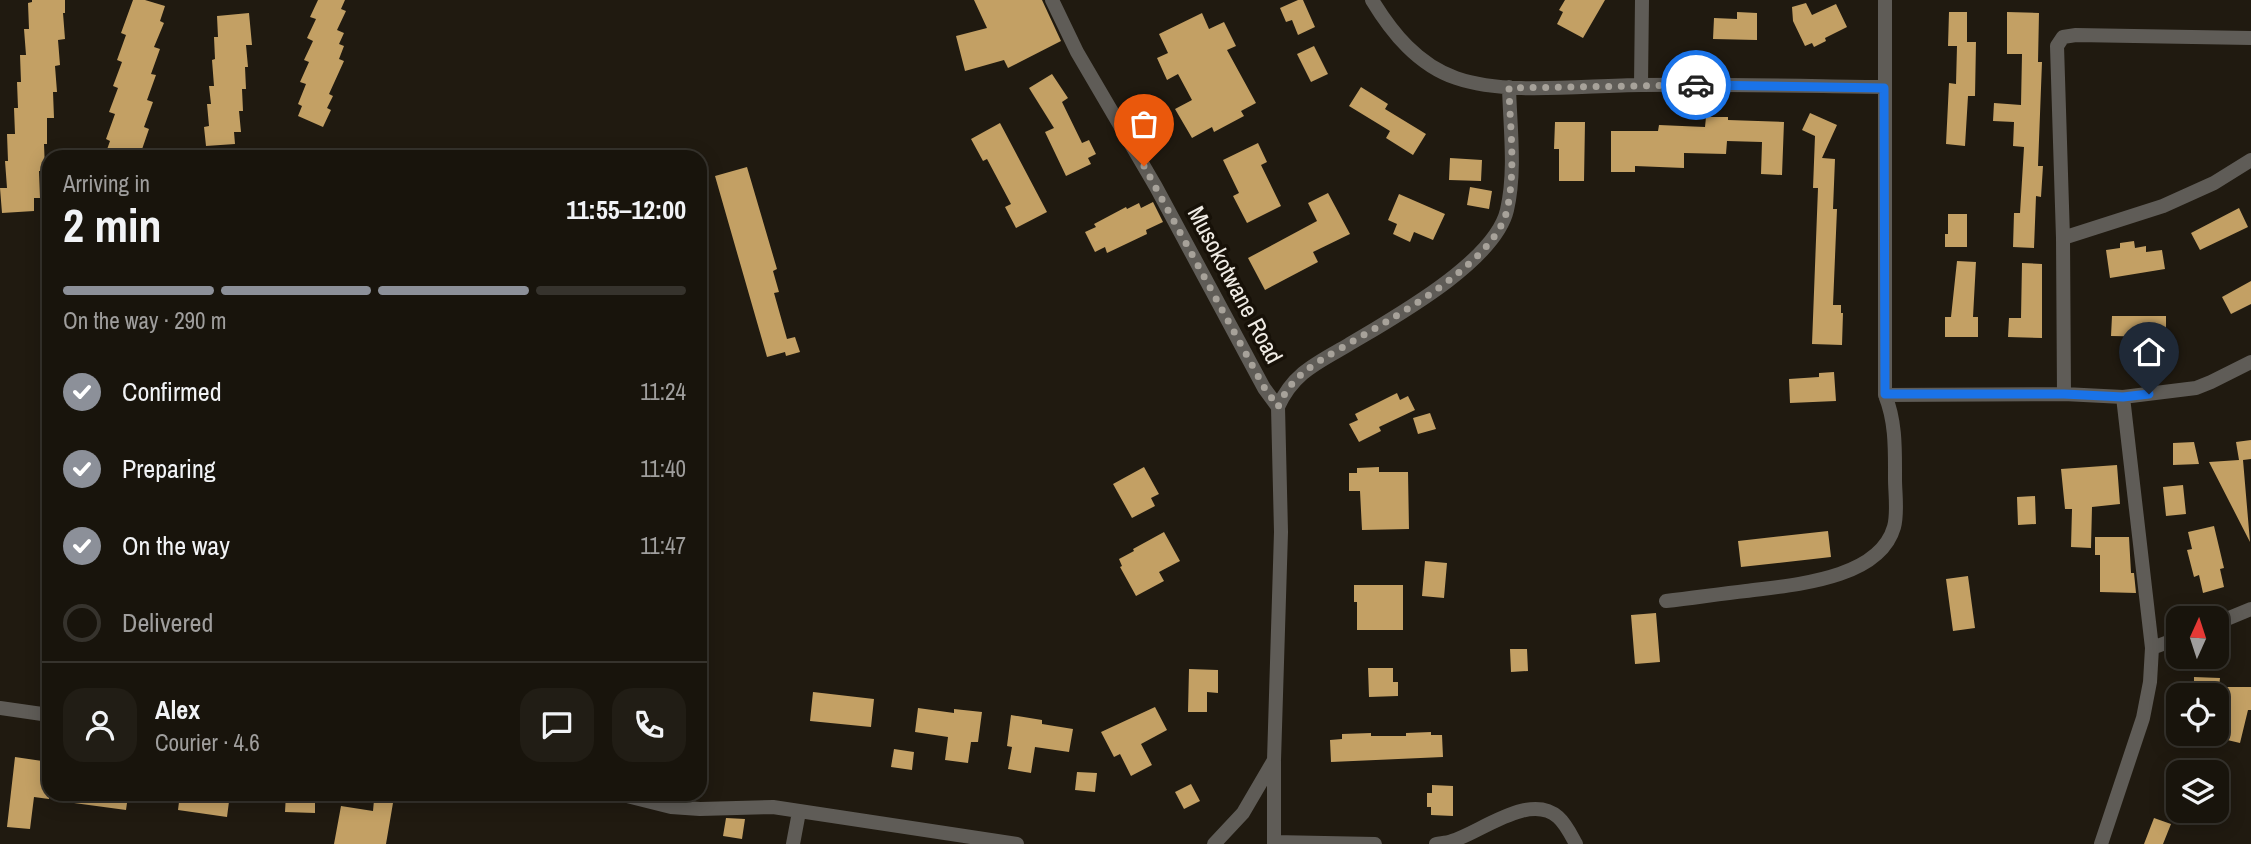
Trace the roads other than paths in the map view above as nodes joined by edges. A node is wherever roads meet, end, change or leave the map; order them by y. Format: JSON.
{"nodes":[{"id":1,"x":1052,"y":0,"type":"edge"},
{"id":2,"x":1373,"y":0,"type":"edge"},
{"id":3,"x":1642,"y":0,"type":"edge"},
{"id":4,"x":1885,"y":0,"type":"edge"},
{"id":5,"x":2251,"y":38,"type":"edge"},
{"id":6,"x":1641,"y":85,"type":"junction"},
{"id":7,"x":1509,"y":88,"type":"junction"},
{"id":8,"x":1884,"y":88,"type":"junction"},
{"id":9,"x":2251,"y":160,"type":"edge"},
{"id":10,"x":2063,"y":238,"type":"junction"},
{"id":11,"x":2251,"y":362,"type":"edge"},
{"id":12,"x":1885,"y":394,"type":"junction"},
{"id":13,"x":2064,"y":394,"type":"junction"},
{"id":14,"x":2123,"y":397,"type":"junction"},
{"id":15,"x":1278,"y":407,"type":"junction"},
{"id":16,"x":1666,"y":601,"type":"dead end"},
{"id":17,"x":2251,"y":609,"type":"edge"},
{"id":18,"x":2230,"y":618,"type":"edge"},
{"id":19,"x":2166,"y":643,"type":"edge"},
{"id":20,"x":2152,"y":649,"type":"junction"},
{"id":21,"x":0,"y":708,"type":"edge"},
{"id":22,"x":42,"y":714,"type":"edge"},
{"id":23,"x":1275,"y":760,"type":"junction"},
{"id":24,"x":647,"y":801,"type":"edge"},
{"id":25,"x":799,"y":812,"type":"junction"},
{"id":26,"x":1274,"y":843,"type":"edge"},
{"id":27,"x":793,"y":844,"type":"edge"},
{"id":28,"x":1017,"y":844,"type":"edge"},
{"id":29,"x":1214,"y":844,"type":"edge"},
{"id":30,"x":1375,"y":844,"type":"edge"},
{"id":31,"x":1436,"y":844,"type":"edge"},
{"id":32,"x":1576,"y":844,"type":"edge"},
{"id":33,"x":2101,"y":844,"type":"edge"}],
"edges":[{"from":1,"to":15,"type":"street","name":"Musokotwane Road"},
{"from":2,"to":7,"type":"street"},
{"from":3,"to":6,"type":"street"},
{"from":4,"to":8,"type":"street"},
{"from":5,"to":10,"type":"street"},
{"from":6,"to":7,"type":"street"},
{"from":6,"to":8,"type":"street"},
{"from":7,"to":15,"type":"street"},
{"from":8,"to":12,"type":"street"},
{"from":9,"to":10,"type":"street"},
{"from":10,"to":13,"type":"street"},
{"from":11,"to":14,"type":"street"},
{"from":12,"to":13,"type":"street"},
{"from":12,"to":16,"type":"street"},
{"from":13,"to":14,"type":"street"},
{"from":14,"to":20,"type":"street"},
{"from":15,"to":23,"type":"street"},
{"from":17,"to":18,"type":"street"},
{"from":19,"to":20,"type":"street"},
{"from":20,"to":33,"type":"street"},
{"from":21,"to":22,"type":"street"},
{"from":23,"to":26,"type":"street"},
{"from":23,"to":29,"type":"street"},
{"from":24,"to":25,"type":"street"},
{"from":25,"to":27,"type":"street"},
{"from":25,"to":28,"type":"street"},
{"from":26,"to":30,"type":"street"},
{"from":31,"to":32,"type":"street"}]}
